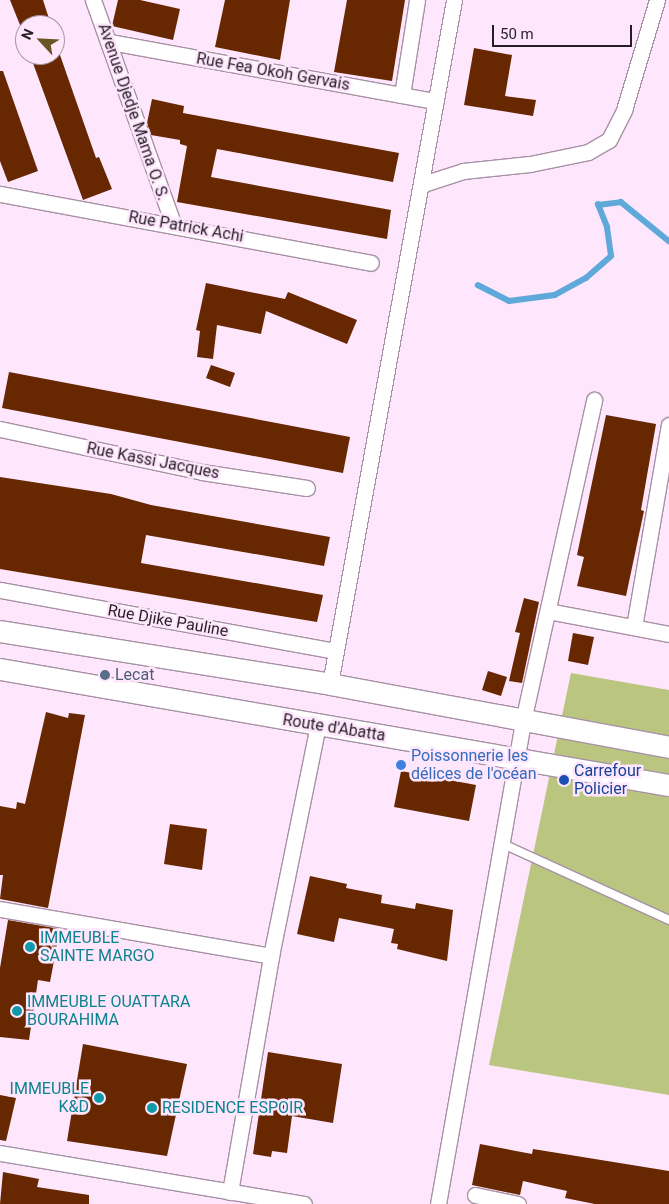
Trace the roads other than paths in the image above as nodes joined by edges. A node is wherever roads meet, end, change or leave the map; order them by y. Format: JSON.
{"nodes":[{"id":1,"x":93,"y":0,"type":"edge"},
{"id":2,"x":416,"y":0,"type":"edge"},
{"id":3,"x":454,"y":0,"type":"edge"},
{"id":4,"x":657,"y":0,"type":"edge"},
{"id":5,"x":110,"y":42,"type":"junction"},
{"id":6,"x":402,"y":95,"type":"junction"},
{"id":7,"x":436,"y":101,"type":"junction"},
{"id":8,"x":423,"y":184,"type":"junction"},
{"id":9,"x":0,"y":194,"type":"edge"},
{"id":10,"x":173,"y":224,"type":"junction"},
{"id":11,"x":371,"y":263,"type":"dead end"},
{"id":12,"x":594,"y":400,"type":"dead end"},
{"id":13,"x":669,"y":425,"type":"edge"},
{"id":14,"x":0,"y":429,"type":"edge"},
{"id":15,"x":307,"y":488,"type":"dead end"},
{"id":16,"x":664,"y":498,"type":"edge"},
{"id":17,"x":0,"y":590,"type":"edge"},
{"id":18,"x":548,"y":611,"type":"junction"},
{"id":19,"x":634,"y":627,"type":"junction"},
{"id":20,"x":0,"y":631,"type":"edge"},
{"id":21,"x":669,"y":634,"type":"edge"},
{"id":22,"x":335,"y":652,"type":"junction"},
{"id":23,"x":0,"y":669,"type":"edge"},
{"id":24,"x":330,"y":684,"type":"junction"},
{"id":25,"x":523,"y":721,"type":"junction"},
{"id":26,"x":318,"y":726,"type":"junction"},
{"id":27,"x":669,"y":747,"type":"edge"},
{"id":28,"x":516,"y":759,"type":"junction"},
{"id":29,"x":669,"y":785,"type":"edge"},
{"id":30,"x":501,"y":842,"type":"junction"},
{"id":31,"x":0,"y":909,"type":"edge"},
{"id":32,"x":669,"y":920,"type":"edge"},
{"id":33,"x":271,"y":956,"type":"junction"},
{"id":34,"x":0,"y":1153,"type":"edge"},
{"id":35,"x":230,"y":1192,"type":"junction"},
{"id":36,"x":475,"y":1195,"type":"dead end"},
{"id":37,"x":276,"y":1202,"type":"edge"},
{"id":38,"x":304,"y":1204,"type":"edge"},
{"id":39,"x":438,"y":1204,"type":"edge"},
{"id":40,"x":518,"y":1204,"type":"edge"}],
"edges":[{"from":1,"to":5,"type":"street","name":"Avenue Djedje Mama O. S."},
{"from":2,"to":6,"type":"street"},
{"from":3,"to":7,"type":"street"},
{"from":4,"to":8,"type":"street"},
{"from":5,"to":6,"type":"street","name":"Rue Fea Okoh Gervais"},
{"from":5,"to":10,"type":"street","name":"Avenue Djedje Mama O. S."},
{"from":6,"to":7,"type":"street","name":"Rue Fea Okoh Gervais"},
{"from":7,"to":8,"type":"street"},
{"from":8,"to":22,"type":"street"},
{"from":9,"to":10,"type":"street","name":"Rue Patrick Achi"},
{"from":10,"to":11,"type":"street","name":"Rue Patrick Achi"},
{"from":12,"to":18,"type":"street"},
{"from":13,"to":16,"type":"street"},
{"from":14,"to":15,"type":"street","name":"Rue Kassi Jacques"},
{"from":16,"to":19,"type":"street"},
{"from":17,"to":22,"type":"street","name":"Rue Djike Pauline"},
{"from":18,"to":19,"type":"street"},
{"from":18,"to":25,"type":"street"},
{"from":19,"to":21,"type":"street"},
{"from":20,"to":24,"type":"street"},
{"from":22,"to":24,"type":"street"},
{"from":23,"to":26,"type":"street","name":"Route d'Abatta"},
{"from":24,"to":25,"type":"street"},
{"from":25,"to":27,"type":"street"},
{"from":25,"to":28,"type":"street"},
{"from":26,"to":28,"type":"street","name":"Route d'Abatta"},
{"from":26,"to":33,"type":"street"},
{"from":28,"to":29,"type":"street","name":"Route d'Abatta"},
{"from":28,"to":30,"type":"street"},
{"from":30,"to":32,"type":"lane"},
{"from":30,"to":39,"type":"street"},
{"from":31,"to":33,"type":"street"},
{"from":33,"to":35,"type":"street"},
{"from":34,"to":35,"type":"street"},
{"from":35,"to":37,"type":"street"},
{"from":36,"to":40,"type":"street"},
{"from":37,"to":38,"type":"street"}]}
